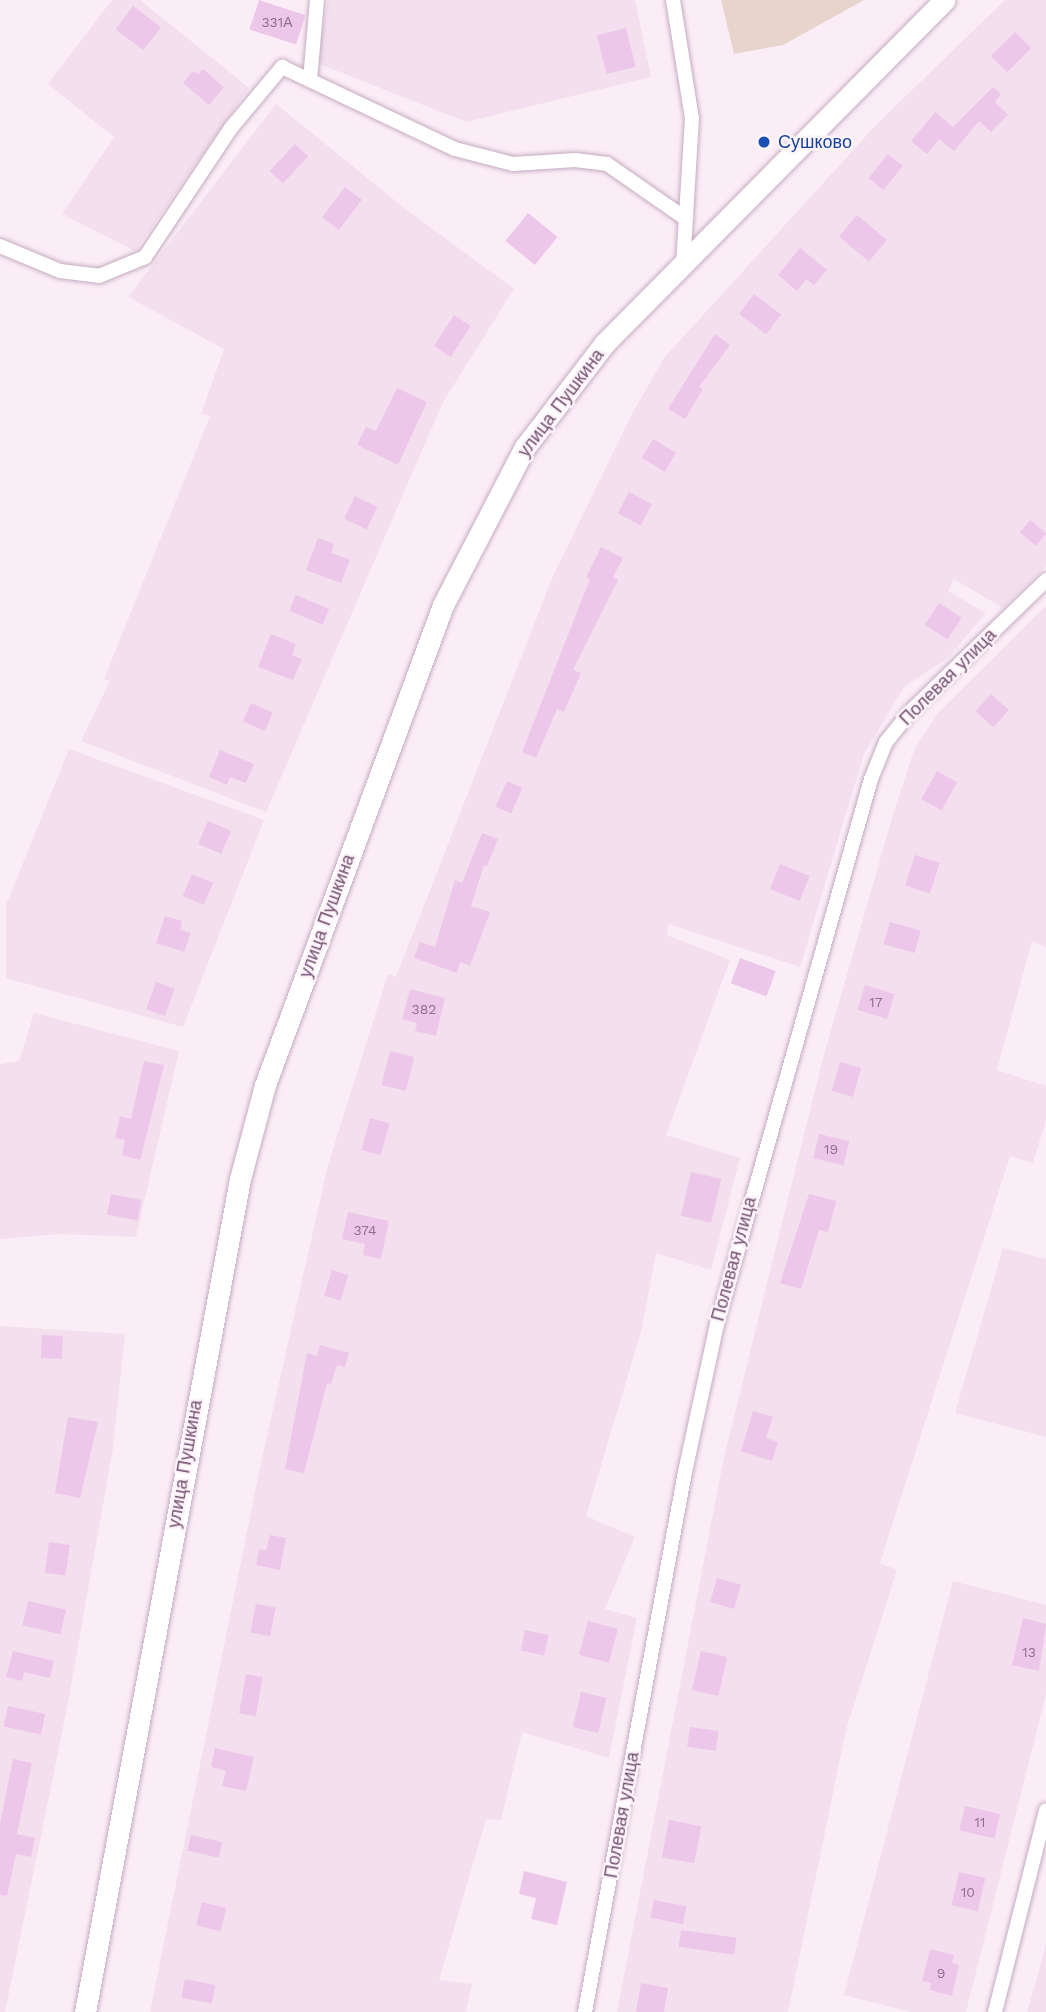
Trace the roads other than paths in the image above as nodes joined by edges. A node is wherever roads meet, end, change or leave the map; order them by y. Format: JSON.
{"nodes":[{"id":1,"x":317,"y":0,"type":"edge"},
{"id":2,"x":673,"y":0,"type":"edge"},
{"id":3,"x":945,"y":0,"type":"edge"},
{"id":4,"x":310,"y":80,"type":"junction"},
{"id":5,"x":686,"y":219,"type":"junction"},
{"id":6,"x":0,"y":246,"type":"edge"},
{"id":7,"x":683,"y":266,"type":"junction"},
{"id":8,"x":1046,"y":580,"type":"edge"},
{"id":9,"x":1046,"y":1810,"type":"edge"},
{"id":10,"x":85,"y":2012,"type":"edge"},
{"id":11,"x":585,"y":2012,"type":"edge"},
{"id":12,"x":995,"y":2012,"type":"edge"}],
"edges":[{"from":1,"to":4,"type":"street"},
{"from":2,"to":5,"type":"street"},
{"from":3,"to":7,"type":"main road","name":"улица Пушкина"},
{"from":4,"to":5,"type":"street"},
{"from":4,"to":6,"type":"street"},
{"from":5,"to":7,"type":"street"},
{"from":7,"to":10,"type":"main road","name":"улица Пушкина"},
{"from":8,"to":11,"type":"street","name":"Полевая улица"},
{"from":9,"to":12,"type":"street"}]}
